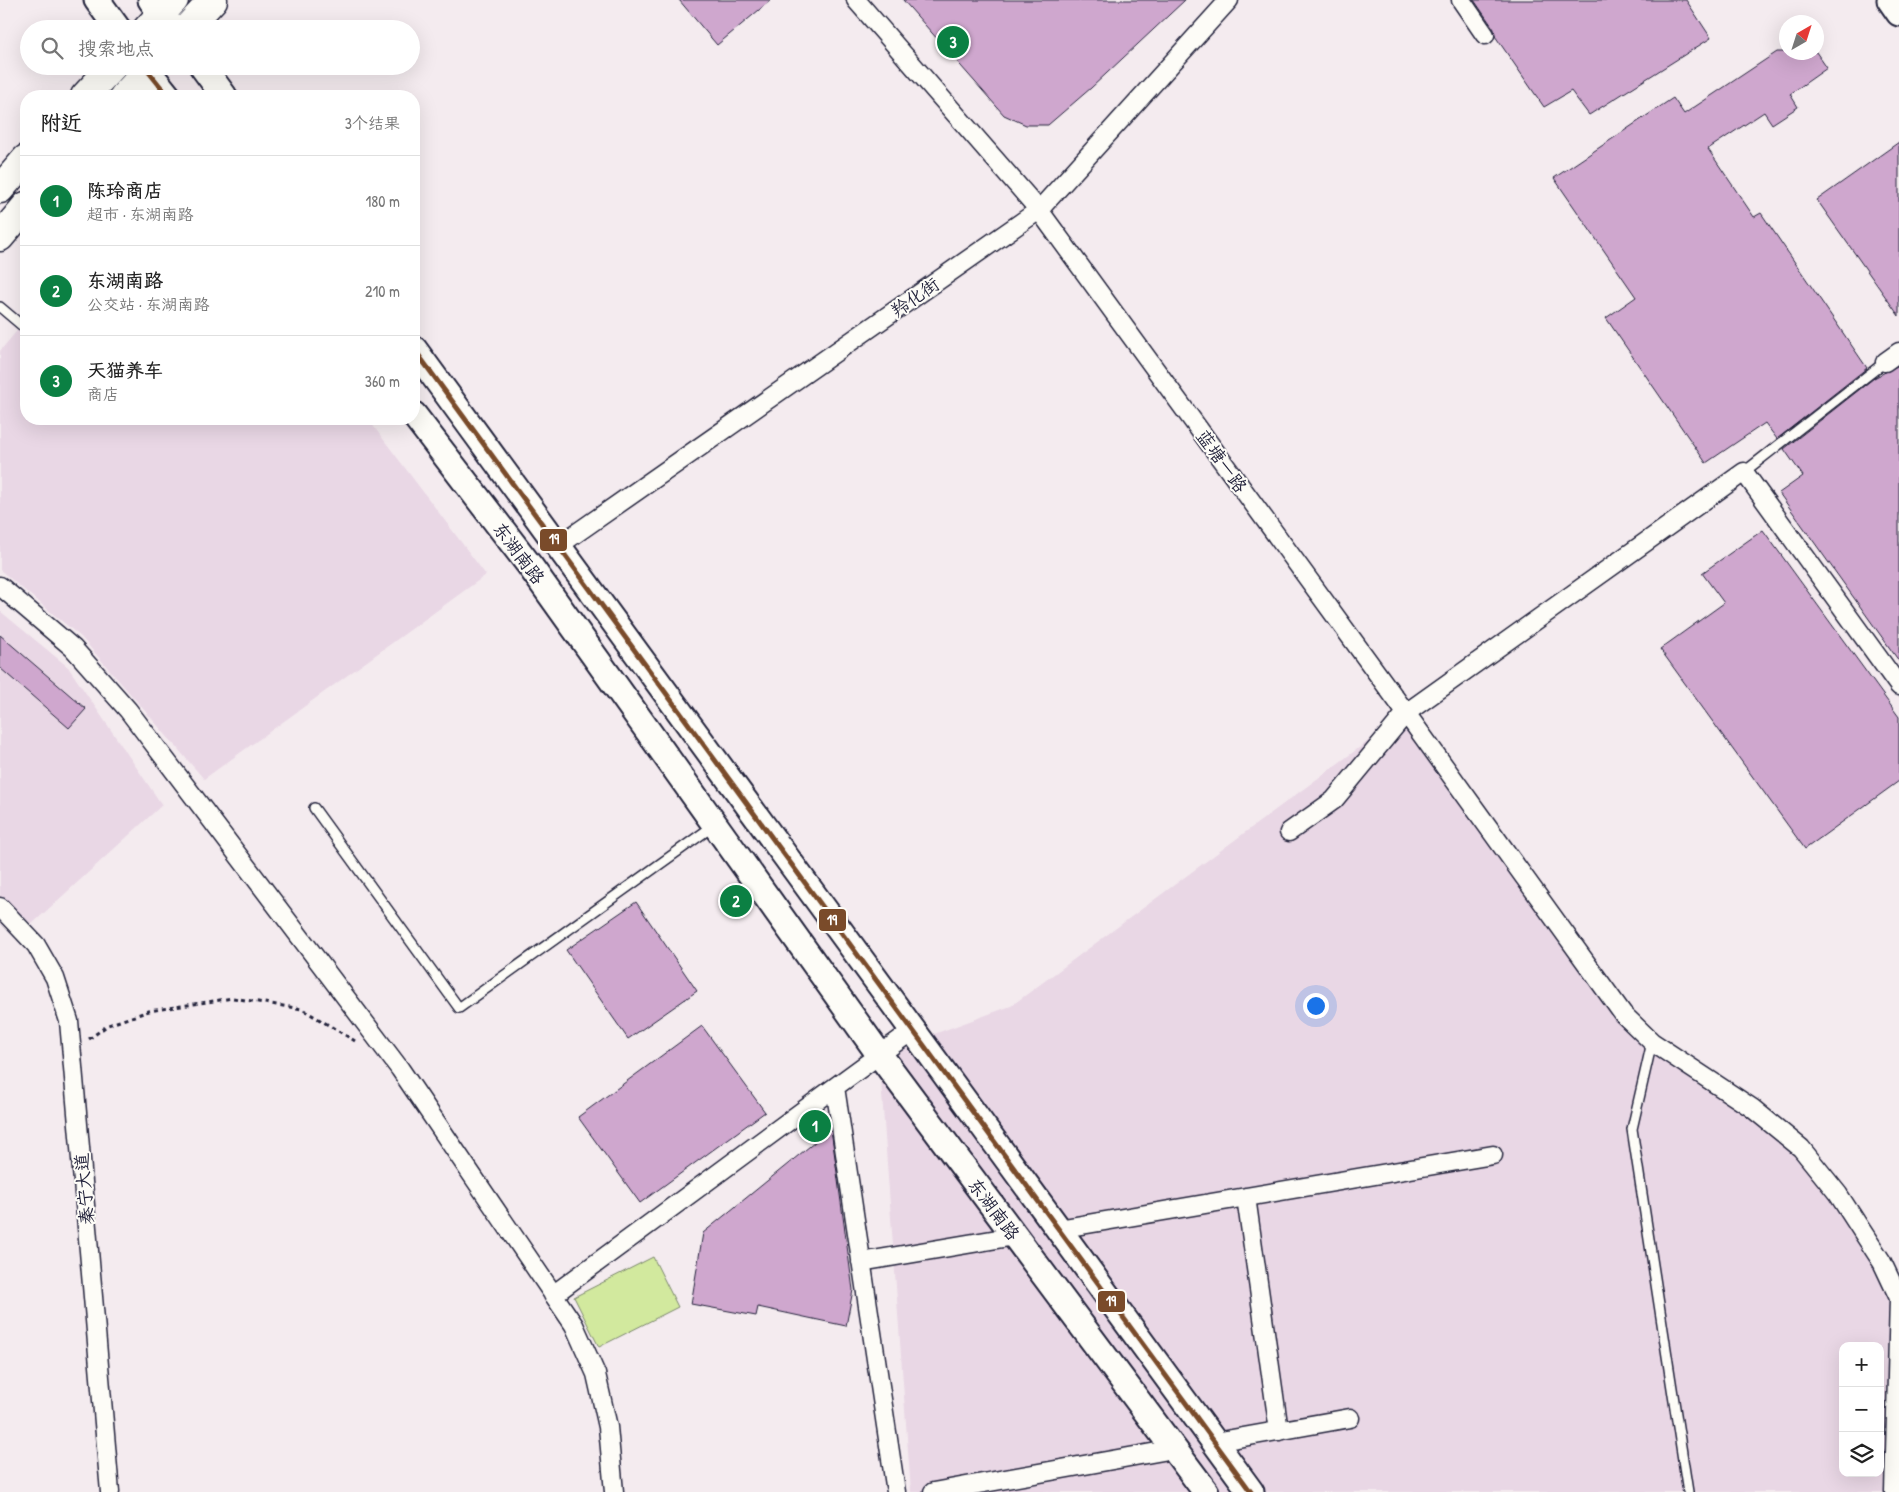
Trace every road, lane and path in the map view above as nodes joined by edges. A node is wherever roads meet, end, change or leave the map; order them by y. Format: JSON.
{"nodes":[{"id":1,"x":97,"y":0,"type":"edge"},
{"id":2,"x":213,"y":0,"type":"edge"},
{"id":3,"x":856,"y":0,"type":"edge"},
{"id":4,"x":1230,"y":0,"type":"edge"},
{"id":5,"x":1461,"y":0,"type":"edge"},
{"id":6,"x":1890,"y":0,"type":"edge"},
{"id":7,"x":1899,"y":13,"type":"edge"},
{"id":8,"x":111,"y":20,"type":"edge"},
{"id":9,"x":194,"y":20,"type":"edge"},
{"id":10,"x":1484,"y":35,"type":"dead end"},
{"id":11,"x":104,"y":75,"type":"edge"},
{"id":12,"x":142,"y":75,"type":"edge"},
{"id":13,"x":153,"y":75,"type":"edge"},
{"id":14,"x":209,"y":75,"type":"edge"},
{"id":15,"x":90,"y":90,"type":"edge"},
{"id":16,"x":129,"y":90,"type":"edge"},
{"id":17,"x":164,"y":90,"type":"edge"},
{"id":18,"x":220,"y":90,"type":"edge"},
{"id":19,"x":20,"y":166,"type":"edge"},
{"id":20,"x":0,"y":189,"type":"edge"},
{"id":21,"x":1039,"y":210,"type":"junction"},
{"id":22,"x":20,"y":213,"type":"edge"},
{"id":23,"x":0,"y":236,"type":"edge"},
{"id":24,"x":0,"y":306,"type":"edge"},
{"id":25,"x":20,"y":323,"type":"edge"},
{"id":26,"x":420,"y":357,"type":"edge"},
{"id":27,"x":1892,"y":357,"type":"edge"},
{"id":28,"x":420,"y":423,"type":"edge"},
{"id":29,"x":1744,"y":472,"type":"junction"},
{"id":30,"x":558,"y":546,"type":"junction"},
{"id":31,"x":0,"y":586,"type":"edge"},
{"id":32,"x":1899,"y":686,"type":"edge"},
{"id":33,"x":1406,"y":712,"type":"junction"},
{"id":34,"x":314,"y":808,"type":"dead end"},
{"id":35,"x":715,"y":824,"type":"junction"},
{"id":36,"x":1289,"y":832,"type":"dead end"},
{"id":37,"x":0,"y":907,"type":"edge"},
{"id":38,"x":913,"y":1030,"type":"junction"},
{"id":39,"x":1652,"y":1042,"type":"junction"},
{"id":40,"x":359,"y":1044,"type":"dead end"},
{"id":41,"x":71,"y":1050,"type":"junction"},
{"id":42,"x":879,"y":1054,"type":"junction"},
{"id":43,"x":835,"y":1087,"type":"junction"},
{"id":44,"x":1493,"y":1155,"type":"dead end"},
{"id":45,"x":1246,"y":1197,"type":"junction"},
{"id":46,"x":1058,"y":1229,"type":"junction"},
{"id":47,"x":1015,"y":1236,"type":"junction"},
{"id":48,"x":861,"y":1262,"type":"junction"},
{"id":49,"x":553,"y":1295,"type":"junction"},
{"id":50,"x":1350,"y":1418,"type":"dead end"},
{"id":51,"x":1279,"y":1431,"type":"junction"},
{"id":52,"x":1214,"y":1442,"type":"junction"},
{"id":53,"x":1174,"y":1449,"type":"junction"},
{"id":54,"x":110,"y":1492,"type":"edge"},
{"id":55,"x":614,"y":1492,"type":"edge"},
{"id":56,"x":896,"y":1492,"type":"edge"},
{"id":57,"x":933,"y":1492,"type":"edge"},
{"id":58,"x":1206,"y":1492,"type":"edge"},
{"id":59,"x":1251,"y":1492,"type":"edge"},
{"id":60,"x":1688,"y":1492,"type":"edge"},
{"id":61,"x":1894,"y":1492,"type":"edge"}],
"edges":[{"from":1,"to":8,"type":"main road"},
{"from":2,"to":9,"type":"main road"},
{"from":3,"to":21,"type":"street","name":"蓝塘一路"},
{"from":4,"to":21,"type":"street","name":"羚化街"},
{"from":5,"to":10,"type":"street"},
{"from":6,"to":7,"type":"main road"},
{"from":11,"to":15,"type":"main road"},
{"from":12,"to":16,"type":"main road"},
{"from":13,"to":17,"type":"main road"},
{"from":14,"to":18,"type":"main road"},
{"from":19,"to":20,"type":"main road"},
{"from":21,"to":30,"type":"street","name":"羚化街"},
{"from":21,"to":33,"type":"street","name":"蓝塘一路"},
{"from":22,"to":23,"type":"main road"},
{"from":24,"to":25,"type":"lane"},
{"from":26,"to":30,"type":"main road","name":"东湖南路"},
{"from":27,"to":29,"type":"lane"},
{"from":28,"to":35,"type":"main road","name":"东湖南路"},
{"from":29,"to":32,"type":"street"},
{"from":29,"to":33,"type":"street"},
{"from":30,"to":38,"type":"main road","name":"东湖南路"},
{"from":31,"to":49,"type":"street"},
{"from":33,"to":36,"type":"street"},
{"from":33,"to":39,"type":"street","name":"蓝塘一路"},
{"from":34,"to":35,"type":"lane"},
{"from":35,"to":42,"type":"main road","name":"东湖南路"},
{"from":37,"to":41,"type":"street","name":"秦宁大道"},
{"from":38,"to":42,"type":"street"},
{"from":38,"to":46,"type":"main road","name":"东湖南路"},
{"from":39,"to":60,"type":"lane"},
{"from":39,"to":61,"type":"street","name":"蓝塘一路"},
{"from":40,"to":41,"type":"path"},
{"from":41,"to":54,"type":"street","name":"秦宁大道"},
{"from":42,"to":43,"type":"street"},
{"from":42,"to":47,"type":"main road","name":"东湖南路"},
{"from":43,"to":48,"type":"street"},
{"from":43,"to":49,"type":"street"},
{"from":44,"to":45,"type":"street"},
{"from":45,"to":46,"type":"street"},
{"from":45,"to":51,"type":"street"},
{"from":46,"to":52,"type":"main road","name":"东湖南路"},
{"from":47,"to":48,"type":"street"},
{"from":47,"to":53,"type":"main road","name":"东湖南路"},
{"from":48,"to":56,"type":"street"},
{"from":49,"to":55,"type":"street"},
{"from":50,"to":51,"type":"street"},
{"from":51,"to":52,"type":"street"},
{"from":52,"to":59,"type":"main road","name":"东湖南路"},
{"from":53,"to":57,"type":"street"},
{"from":53,"to":58,"type":"main road","name":"东湖南路"}]}
